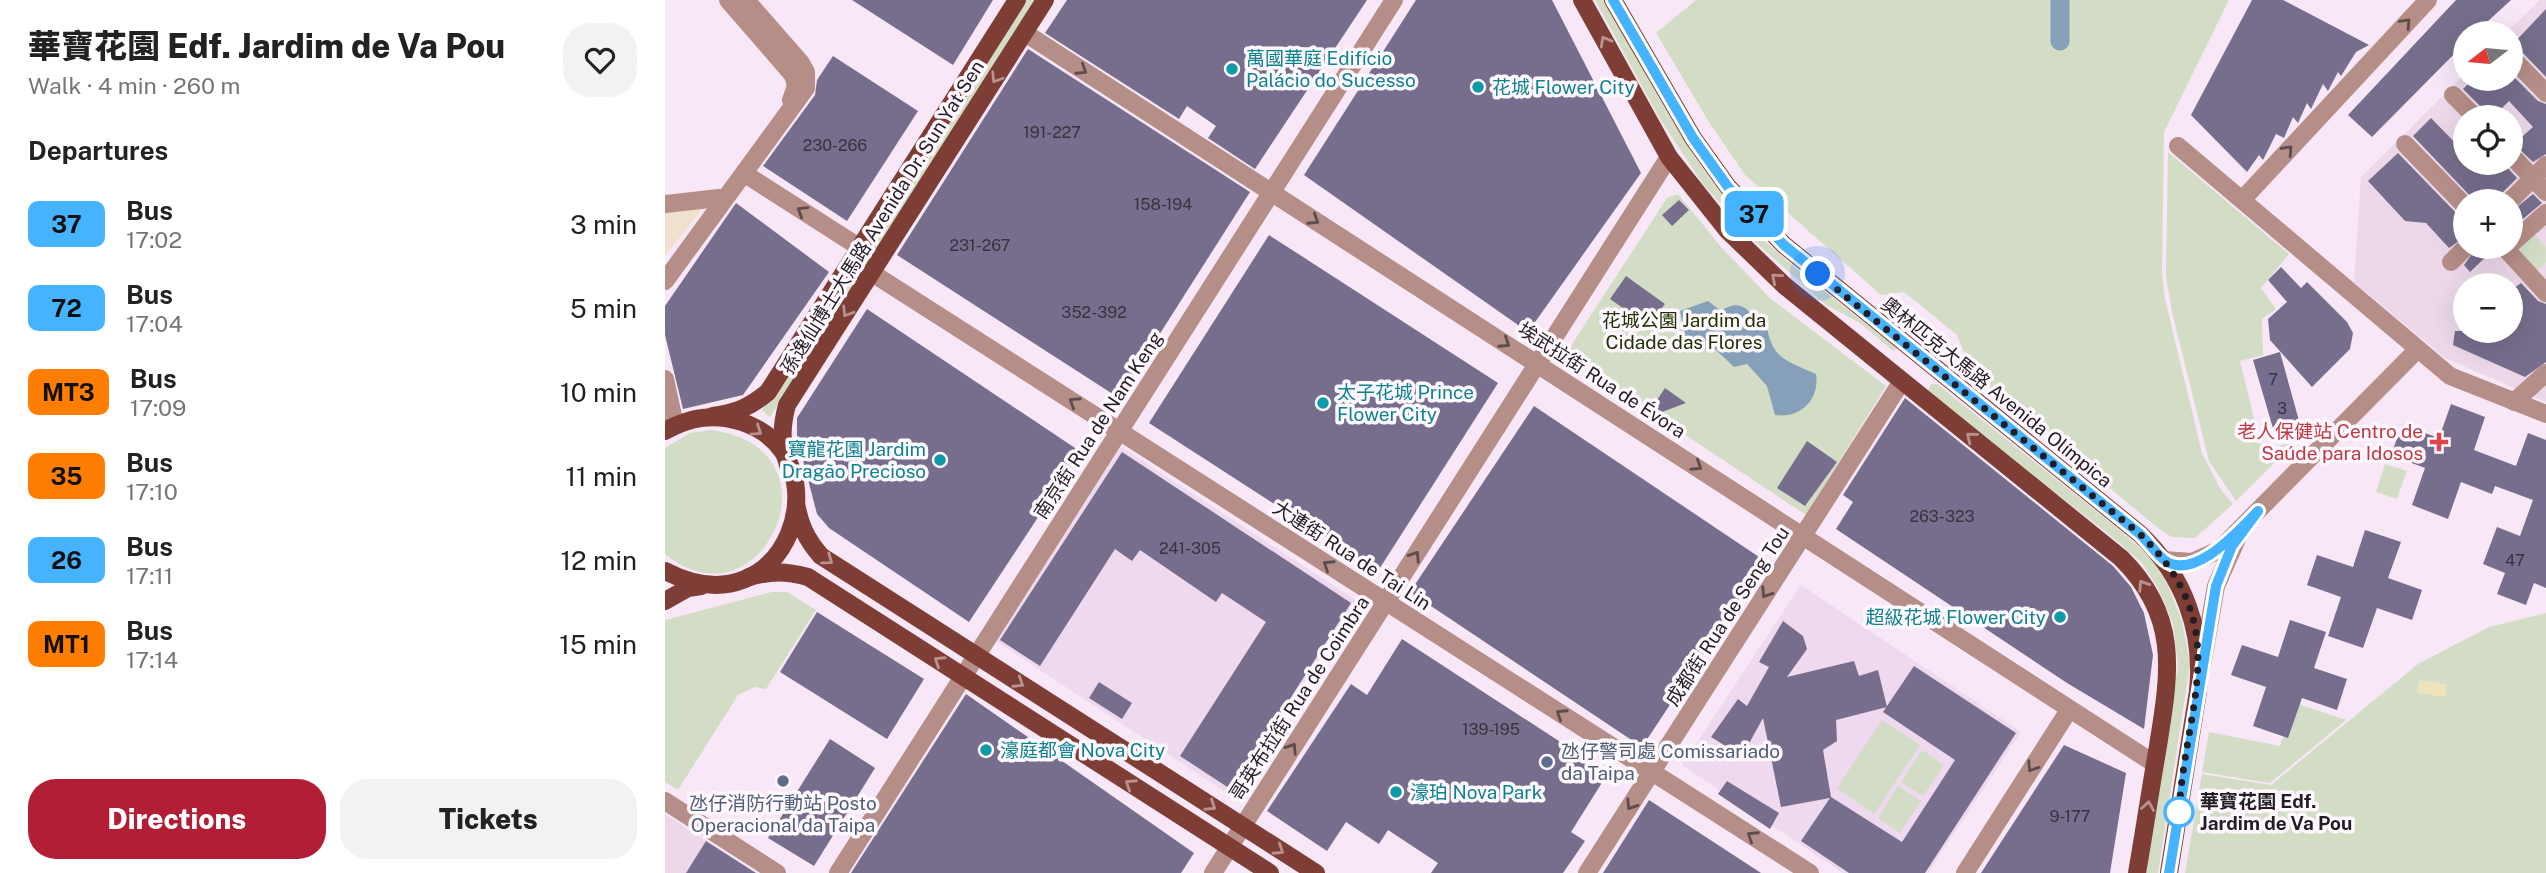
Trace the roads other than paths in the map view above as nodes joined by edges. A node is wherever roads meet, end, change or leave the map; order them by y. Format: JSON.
{"nodes":[{"id":1,"x":728,"y":0,"type":"edge"},
{"id":2,"x":746,"y":0,"type":"edge"},
{"id":3,"x":1017,"y":0,"type":"edge"},
{"id":4,"x":1045,"y":0,"type":"edge"},
{"id":5,"x":1394,"y":0,"type":"edge"},
{"id":6,"x":1582,"y":0,"type":"edge"},
{"id":7,"x":1613,"y":0,"type":"edge"},
{"id":8,"x":2428,"y":0,"type":"edge"},
{"id":9,"x":1025,"y":33,"type":"junction"},
{"id":10,"x":2523,"y":69,"type":"edge"},
{"id":11,"x":2546,"y":93,"type":"edge"},
{"id":12,"x":2453,"y":95,"type":"dead end"},
{"id":13,"x":2463,"y":105,"type":"edge"},
{"id":14,"x":2405,"y":144,"type":"dead end"},
{"id":15,"x":2178,"y":146,"type":"dead end"},
{"id":16,"x":1669,"y":157,"type":"junction"},
{"id":17,"x":2523,"y":162,"type":"edge"},
{"id":18,"x":2540,"y":172,"type":"edge"},
{"id":19,"x":745,"y":174,"type":"junction"},
{"id":20,"x":2523,"y":189,"type":"edge"},
{"id":21,"x":1272,"y":192,"type":"junction"},
{"id":22,"x":2546,"y":192,"type":"edge"},
{"id":23,"x":2453,"y":193,"type":"edge"},
{"id":24,"x":719,"y":198,"type":"junction"},
{"id":25,"x":2242,"y":201,"type":"junction"},
{"id":26,"x":665,"y":204,"type":"edge"},
{"id":27,"x":2546,"y":214,"type":"edge"},
{"id":28,"x":2523,"y":233,"type":"edge"},
{"id":29,"x":859,"y":247,"type":"junction"},
{"id":30,"x":2454,"y":259,"type":"edge"},
{"id":31,"x":2517,"y":259,"type":"edge"},
{"id":32,"x":2451,"y":262,"type":"dead end"},
{"id":33,"x":665,"y":271,"type":"edge"},
{"id":34,"x":872,"y":273,"type":"junction"},
{"id":35,"x":665,"y":281,"type":"edge"},
{"id":36,"x":2546,"y":293,"type":"edge"},
{"id":37,"x":1903,"y":342,"type":"junction"},
{"id":38,"x":2418,"y":349,"type":"junction"},
{"id":39,"x":1537,"y":364,"type":"junction"},
{"id":40,"x":1884,"y":366,"type":"junction"},
{"id":41,"x":1936,"y":369,"type":"junction"},
{"id":42,"x":2546,"y":373,"type":"edge"},
{"id":43,"x":665,"y":379,"type":"edge"},
{"id":44,"x":1902,"y":381,"type":"junction"},
{"id":45,"x":1917,"y":393,"type":"junction"},
{"id":46,"x":2514,"y":402,"type":"junction"},
{"id":47,"x":2546,"y":414,"type":"edge"},
{"id":48,"x":713,"y":416,"type":"junction"},
{"id":49,"x":670,"y":428,"type":"edge"},
{"id":50,"x":1119,"y":431,"type":"junction"},
{"id":51,"x":788,"y":465,"type":"junction"},
{"id":52,"x":796,"y":503,"type":"junction"},
{"id":53,"x":2258,"y":511,"type":"junction"},
{"id":54,"x":1803,"y":535,"type":"junction"},
{"id":55,"x":2164,"y":560,"type":"junction"},
{"id":56,"x":665,"y":571,"type":"edge"},
{"id":57,"x":750,"y":577,"type":"junction"},
{"id":58,"x":708,"y":585,"type":"junction"},
{"id":59,"x":665,"y":601,"type":"edge"},
{"id":60,"x":1386,"y":602,"type":"junction"},
{"id":61,"x":976,"y":656,"type":"junction"},
{"id":62,"x":963,"y":677,"type":"junction"},
{"id":63,"x":2198,"y":691,"type":"junction"},
{"id":64,"x":2069,"y":710,"type":"junction"},
{"id":65,"x":2155,"y":764,"type":"junction"},
{"id":66,"x":1652,"y":772,"type":"junction"},
{"id":67,"x":665,"y":801,"type":"edge"},
{"id":68,"x":1243,"y":826,"type":"junction"},
{"id":69,"x":1229,"y":847,"type":"junction"},
{"id":70,"x":777,"y":873,"type":"edge"},
{"id":71,"x":838,"y":873,"type":"edge"},
{"id":72,"x":1213,"y":873,"type":"edge"},
{"id":73,"x":1270,"y":873,"type":"edge"},
{"id":74,"x":1316,"y":873,"type":"edge"},
{"id":75,"x":1587,"y":873,"type":"edge"},
{"id":76,"x":1810,"y":873,"type":"edge"},
{"id":77,"x":1965,"y":873,"type":"edge"},
{"id":78,"x":2137,"y":873,"type":"edge"},
{"id":79,"x":2169,"y":873,"type":"edge"}],
"edges":[{"from":1,"to":24,"type":"street"},
{"from":2,"to":19,"type":"street"},
{"from":3,"to":29,"type":"main road","name":"孫逸仙博士大馬路 Avenida Dr. Sun Yat Sen"},
{"from":4,"to":9,"type":"main road","name":"孫逸仙博士大馬路 Avenida Dr. Sun Yat Sen"},
{"from":5,"to":21,"type":"street","name":"南京街 Rua de Nam Keng"},
{"from":16,"to":6,"type":"main road","one_way":true},
{"from":7,"to":37,"type":"main road","name":"奧林匹克大馬路 Avenida Olímpica"},
{"from":25,"to":8,"type":"street","one_way":true},
{"from":9,"to":21,"type":"street","name":"埃武拉街 Rua de Évora","one_way":true},
{"from":9,"to":34,"type":"main road","name":"孫逸仙博士大馬路 Avenida Dr. Sun Yat Sen","one_way":true},
{"from":10,"to":11,"type":"street"},
{"from":12,"to":13,"type":"street"},
{"from":14,"to":23,"type":"street"},
{"from":15,"to":25,"type":"street"},
{"from":16,"to":39,"type":"street","name":"哥英布拉街 Rua de Coimbra"},
{"from":40,"to":16,"type":"main road","one_way":true},
{"from":17,"to":18,"type":"street"},
{"from":18,"to":20,"type":"street"},
{"from":18,"to":22,"type":"street"},
{"from":29,"to":19,"type":"street","one_way":true},
{"from":19,"to":35,"type":"street"},
{"from":21,"to":39,"type":"street","name":"埃武拉街 Rua de Évora","one_way":true},
{"from":21,"to":50,"type":"street","name":"南京街 Rua de Nam Keng"},
{"from":24,"to":26,"type":"street"},
{"from":24,"to":33,"type":"street"},
{"from":25,"to":38,"type":"street"},
{"from":27,"to":28,"type":"street"},
{"from":29,"to":48,"type":"main road","name":"孫逸仙博士大馬路 Avenida Dr. Sun Yat Sen"},
{"from":30,"to":32,"type":"street"},
{"from":31,"to":36,"type":"street"},
{"from":50,"to":34,"type":"street","name":"大連街 Rua de Tai Lin","one_way":true},
{"from":34,"to":51,"type":"main road","name":"孫逸仙博士大馬路 Avenida Dr. Sun Yat Sen","one_way":true},
{"from":37,"to":40,"type":"main road"},
{"from":37,"to":41,"type":"main road","name":"奧林匹克大馬路 Avenida Olímpica"},
{"from":38,"to":46,"type":"street"},
{"from":38,"to":53,"type":"street"},
{"from":39,"to":54,"type":"street","name":"埃武拉街 Rua de Évora","one_way":true},
{"from":60,"to":39,"type":"street","name":"哥英布拉街 Rua de Coimbra","one_way":true},
{"from":40,"to":44,"type":"main road"},
{"from":41,"to":45,"type":"main road"},
{"from":41,"to":55,"type":"main road","name":"奧林匹克大馬路 Avenida Olímpica"},
{"from":42,"to":46,"type":"street"},
{"from":43,"to":49,"type":"street"},
{"from":44,"to":45,"type":"main road"},
{"from":44,"to":54,"type":"street","name":"成都街 Rua de Seng Tou"},
{"from":65,"to":45,"type":"main road","one_way":true},
{"from":46,"to":47,"type":"street"},
{"from":48,"to":49,"type":"main road","name":"孫逸仙博士大馬路 Avenida Dr. Sun Yat Sen"},
{"from":48,"to":51,"type":"main road","one_way":true},
{"from":60,"to":50,"type":"street","name":"大連街 Rua de Tai Lin","one_way":true},
{"from":50,"to":61,"type":"street","name":"南京街 Rua de Nam Keng"},
{"from":51,"to":52,"type":"main road","name":"孫逸仙博士大馬路 Avenida Dr. Sun Yat Sen"},
{"from":52,"to":57,"type":"main road"},
{"from":52,"to":61,"type":"main road","name":"孫逸仙博士大馬路 Avenida Dr. Sun Yat Sen","one_way":true},
{"from":53,"to":55,"type":"street"},
{"from":53,"to":63,"type":"street"},
{"from":54,"to":64,"type":"street","name":"埃武拉街 Rua de Évora"},
{"from":54,"to":66,"type":"street","name":"成都街 Rua de Seng Tou","one_way":true},
{"from":55,"to":63,"type":"main road","name":"奧林匹克大馬路 Avenida Olímpica"},
{"from":56,"to":58,"type":"main road"},
{"from":57,"to":58,"type":"main road"},
{"from":62,"to":57,"type":"main road","one_way":true},
{"from":58,"to":59,"type":"main road"},
{"from":66,"to":60,"type":"street","name":"大連街 Rua de Tai Lin","one_way":true},
{"from":68,"to":60,"type":"street","name":"哥英布拉街 Rua de Coimbra","one_way":true},
{"from":61,"to":62,"type":"street","name":"南京街 Rua de Nam Keng"},
{"from":61,"to":68,"type":"main road","name":"孫逸仙博士大馬路 Avenida Dr. Sun Yat Sen","one_way":true},
{"from":69,"to":62,"type":"main road","one_way":true},
{"from":62,"to":71,"type":"street","name":"南京街 Rua de Nam Keng"},
{"from":63,"to":79,"type":"main road","name":"奧林匹克大馬路 Avenida Olímpica"},
{"from":64,"to":65,"type":"street","name":"埃武拉街 Rua de Évora"},
{"from":64,"to":77,"type":"street","one_way":true},
{"from":78,"to":65,"type":"main road","one_way":true},
{"from":66,"to":75,"type":"street","name":"成都街 Rua de Seng Tou","one_way":true},
{"from":76,"to":66,"type":"street","name":"大連街 Rua de Tai Lin","one_way":true},
{"from":67,"to":70,"type":"street"},
{"from":68,"to":69,"type":"street","name":"哥英布拉街 Rua de Coimbra"},
{"from":68,"to":74,"type":"main road","name":"孫逸仙博士大馬路 Avenida Dr. Sun Yat Sen","one_way":true},
{"from":69,"to":72,"type":"street","name":"哥英布拉街 Rua de Coimbra"},
{"from":69,"to":73,"type":"main road"}]}
